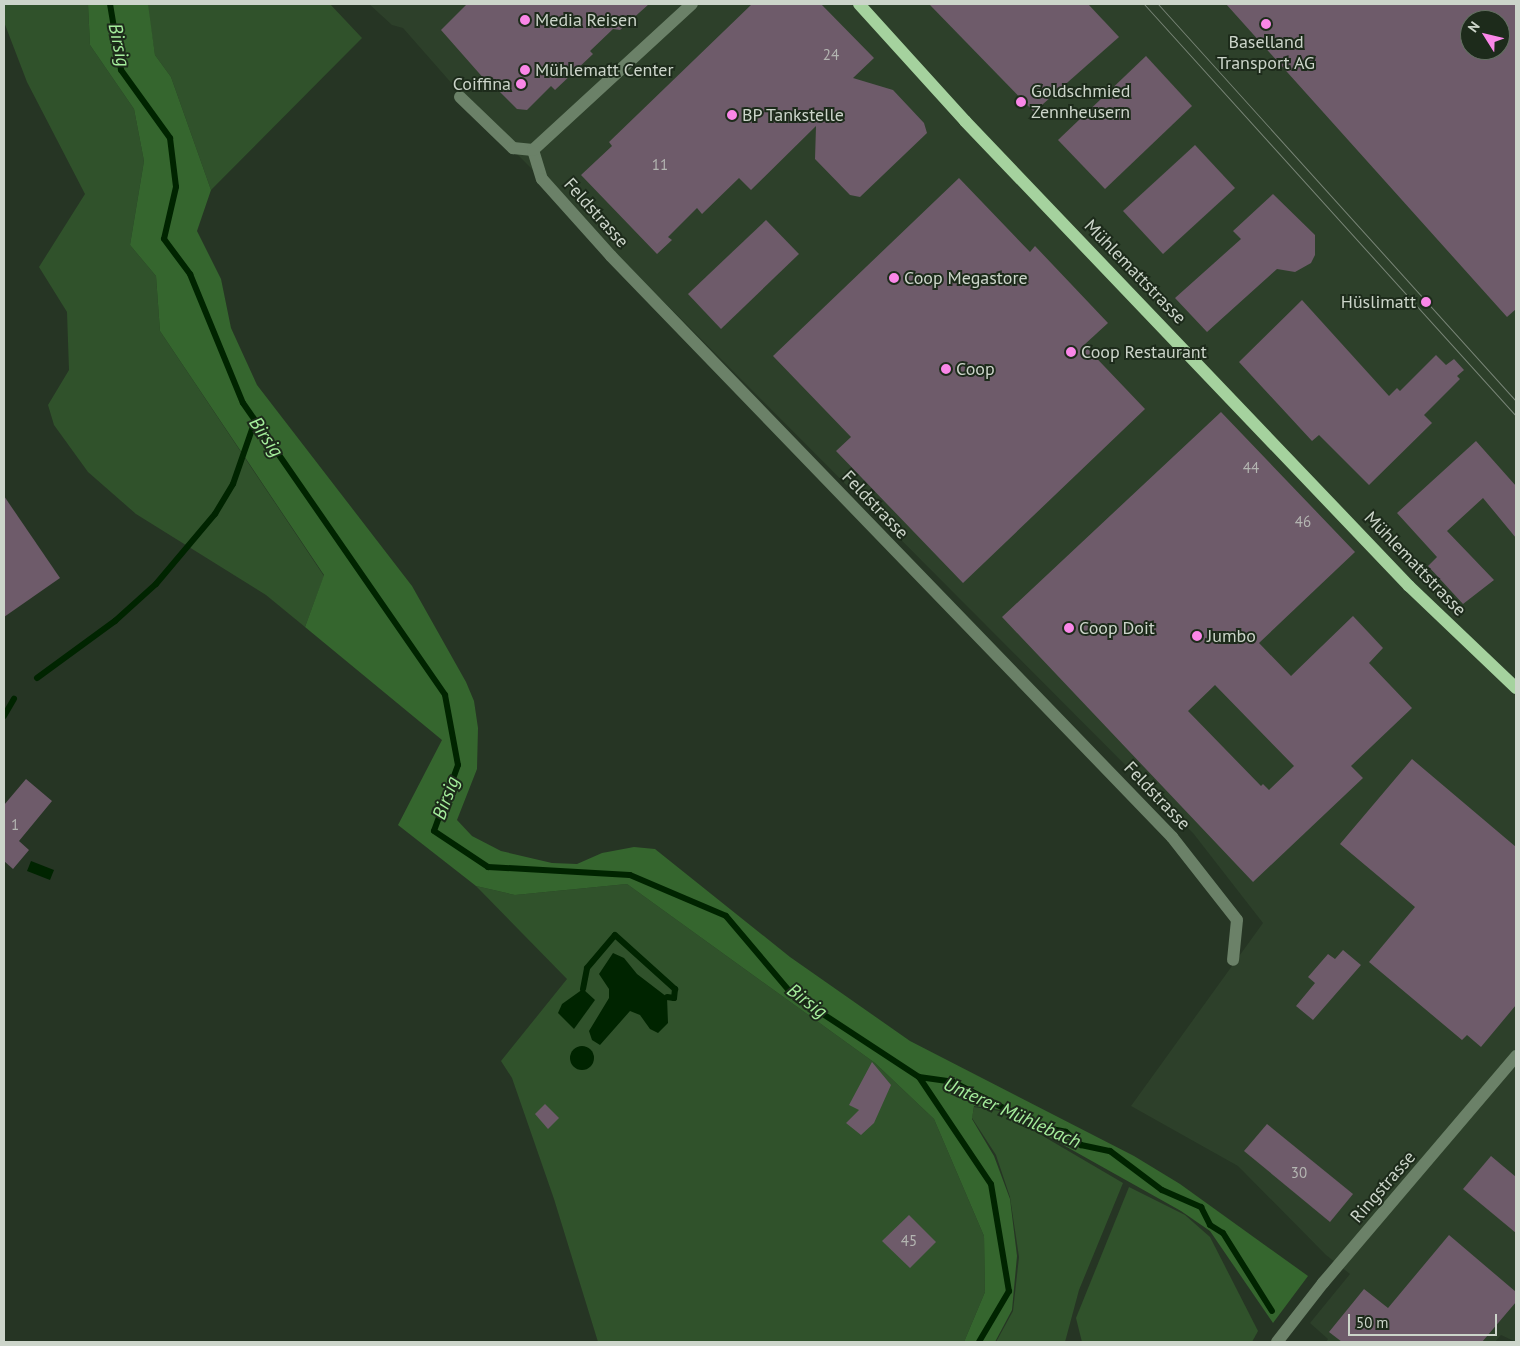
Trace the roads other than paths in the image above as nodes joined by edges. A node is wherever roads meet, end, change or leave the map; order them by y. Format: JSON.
{"nodes":[{"id":1,"x":692,"y":4,"type":"edge"},
{"id":2,"x":859,"y":4,"type":"edge"},
{"id":3,"x":460,"y":97,"type":"dead end"},
{"id":4,"x":532,"y":150,"type":"junction"},
{"id":5,"x":1516,"y":688,"type":"edge"},
{"id":6,"x":1233,"y":960,"type":"dead end"},
{"id":7,"x":1516,"y":1056,"type":"edge"},
{"id":8,"x":1277,"y":1342,"type":"edge"}],
"edges":[{"from":1,"to":4,"type":"street"},
{"from":2,"to":5,"type":"main road","name":"Mühlemattstrasse"},
{"from":3,"to":4,"type":"street"},
{"from":4,"to":6,"type":"street","name":"Feldstrasse"},
{"from":7,"to":8,"type":"street","name":"Ringstrasse"}]}
